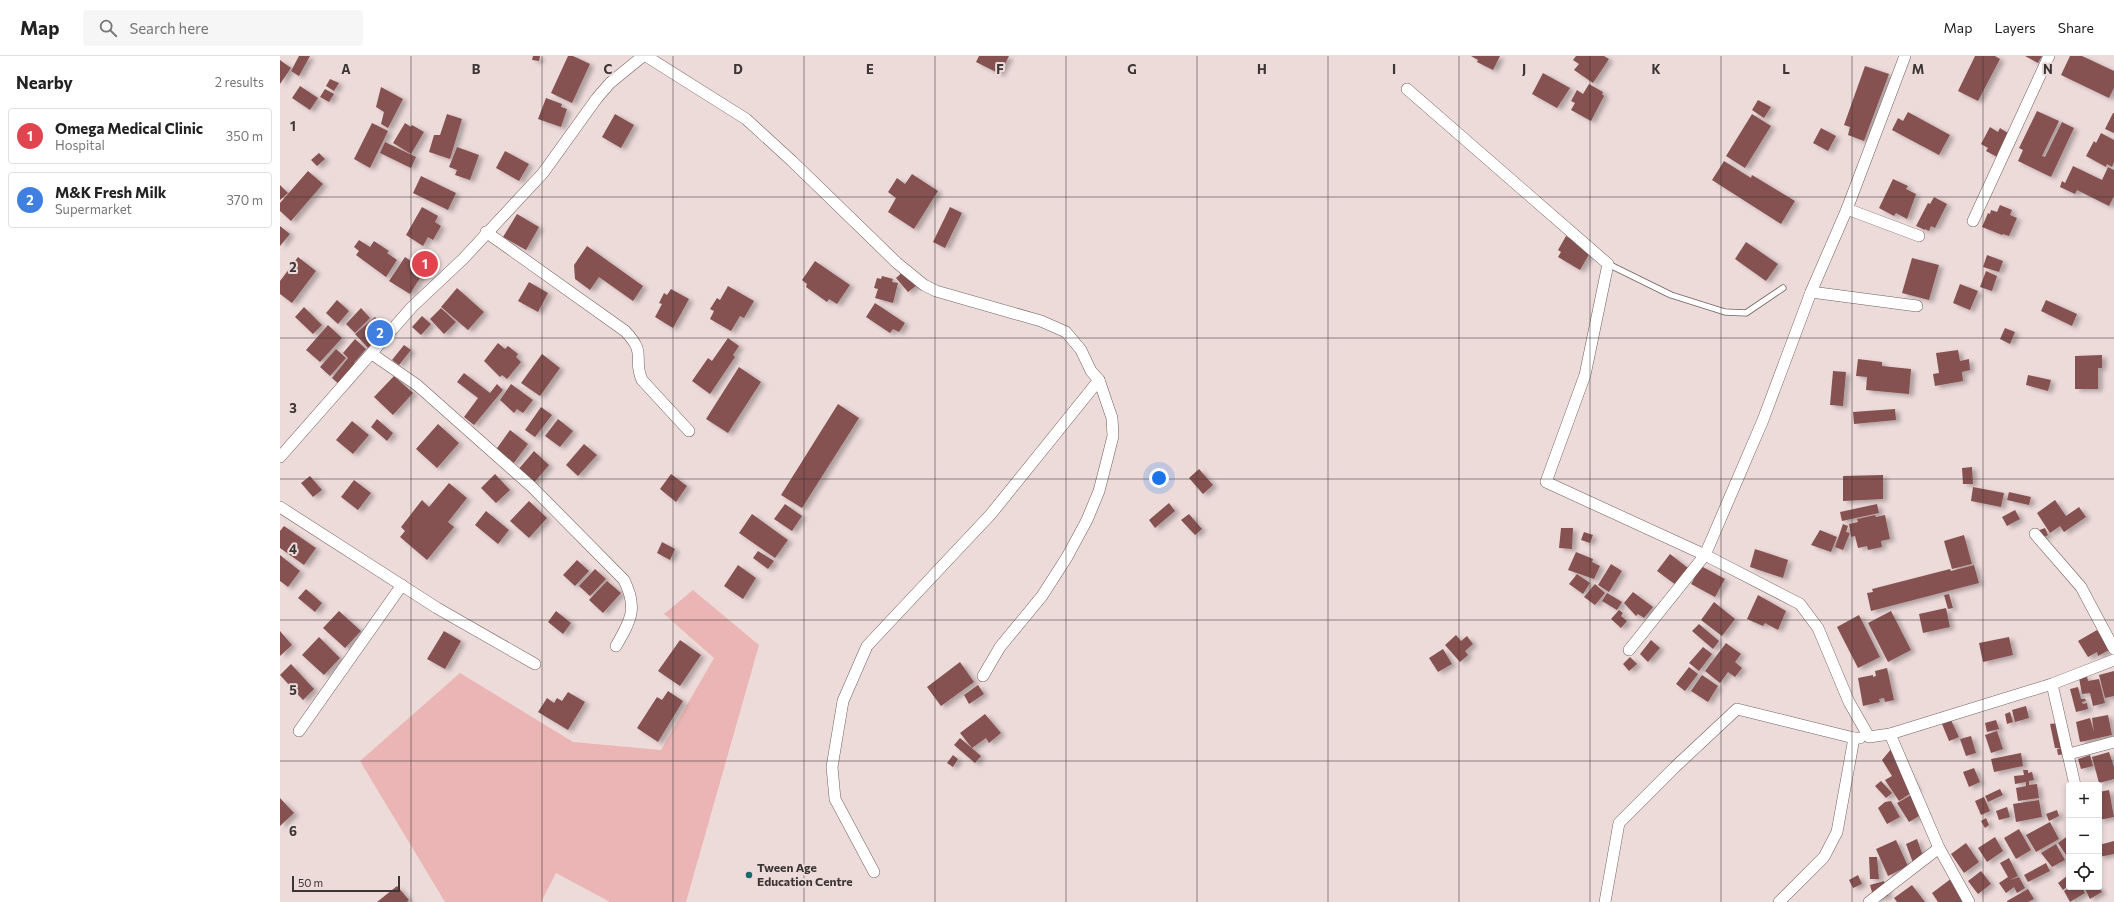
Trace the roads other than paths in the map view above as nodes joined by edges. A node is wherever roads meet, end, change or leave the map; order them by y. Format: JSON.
{"nodes":[{"id":1,"x":644,"y":56,"type":"edge"},
{"id":2,"x":1906,"y":56,"type":"edge"},
{"id":3,"x":2049,"y":56,"type":"edge"},
{"id":4,"x":1407,"y":89,"type":"dead end"},
{"id":5,"x":1847,"y":209,"type":"junction"},
{"id":6,"x":1973,"y":221,"type":"dead end"},
{"id":7,"x":486,"y":232,"type":"junction"},
{"id":8,"x":1919,"y":236,"type":"dead end"},
{"id":9,"x":1608,"y":264,"type":"junction"},
{"id":10,"x":1783,"y":288,"type":"dead end"},
{"id":11,"x":1811,"y":292,"type":"junction"},
{"id":12,"x":1917,"y":306,"type":"dead end"},
{"id":13,"x":372,"y":354,"type":"junction"},
{"id":14,"x":1099,"y":380,"type":"junction"},
{"id":15,"x":689,"y":431,"type":"dead end"},
{"id":16,"x":280,"y":458,"type":"edge"},
{"id":17,"x":280,"y":507,"type":"edge"},
{"id":18,"x":2035,"y":534,"type":"dead end"},
{"id":19,"x":1705,"y":555,"type":"junction"},
{"id":20,"x":402,"y":585,"type":"junction"},
{"id":21,"x":616,"y":646,"type":"dead end"},
{"id":22,"x":2114,"y":649,"type":"edge"},
{"id":23,"x":1629,"y":650,"type":"dead end"},
{"id":24,"x":2114,"y":660,"type":"edge"},
{"id":25,"x":535,"y":664,"type":"dead end"},
{"id":26,"x":983,"y":676,"type":"dead end"},
{"id":27,"x":2052,"y":684,"type":"junction"},
{"id":28,"x":299,"y":731,"type":"dead end"},
{"id":29,"x":1890,"y":734,"type":"junction"},
{"id":30,"x":1869,"y":737,"type":"junction"},
{"id":31,"x":1854,"y":738,"type":"junction"},
{"id":32,"x":2114,"y":742,"type":"edge"},
{"id":33,"x":2069,"y":754,"type":"junction"},
{"id":34,"x":2074,"y":782,"type":"edge"},
{"id":35,"x":1939,"y":848,"type":"junction"},
{"id":36,"x":874,"y":872,"type":"dead end"},
{"id":37,"x":1605,"y":902,"type":"edge"},
{"id":38,"x":1779,"y":902,"type":"edge"},
{"id":39,"x":1869,"y":902,"type":"edge"},
{"id":40,"x":1969,"y":902,"type":"edge"}],
"edges":[{"from":1,"to":7,"type":"street"},
{"from":1,"to":14,"type":"street"},
{"from":2,"to":5,"type":"street"},
{"from":3,"to":6,"type":"street"},
{"from":4,"to":9,"type":"street"},
{"from":5,"to":8,"type":"street"},
{"from":5,"to":11,"type":"street"},
{"from":7,"to":13,"type":"street"},
{"from":7,"to":15,"type":"street"},
{"from":9,"to":10,"type":"lane"},
{"from":9,"to":19,"type":"street"},
{"from":11,"to":12,"type":"street"},
{"from":11,"to":19,"type":"street"},
{"from":13,"to":16,"type":"street"},
{"from":13,"to":21,"type":"street"},
{"from":14,"to":26,"type":"street"},
{"from":14,"to":36,"type":"street"},
{"from":17,"to":20,"type":"street"},
{"from":18,"to":22,"type":"street"},
{"from":19,"to":23,"type":"street"},
{"from":19,"to":30,"type":"street"},
{"from":20,"to":25,"type":"street"},
{"from":20,"to":28,"type":"street"},
{"from":24,"to":27,"type":"street"},
{"from":27,"to":29,"type":"street"},
{"from":27,"to":33,"type":"street"},
{"from":29,"to":30,"type":"street"},
{"from":29,"to":35,"type":"street"},
{"from":30,"to":31,"type":"street"},
{"from":31,"to":37,"type":"street"},
{"from":31,"to":38,"type":"street"},
{"from":32,"to":33,"type":"street"},
{"from":33,"to":34,"type":"street"},
{"from":35,"to":39,"type":"street"},
{"from":35,"to":40,"type":"street"}]}
